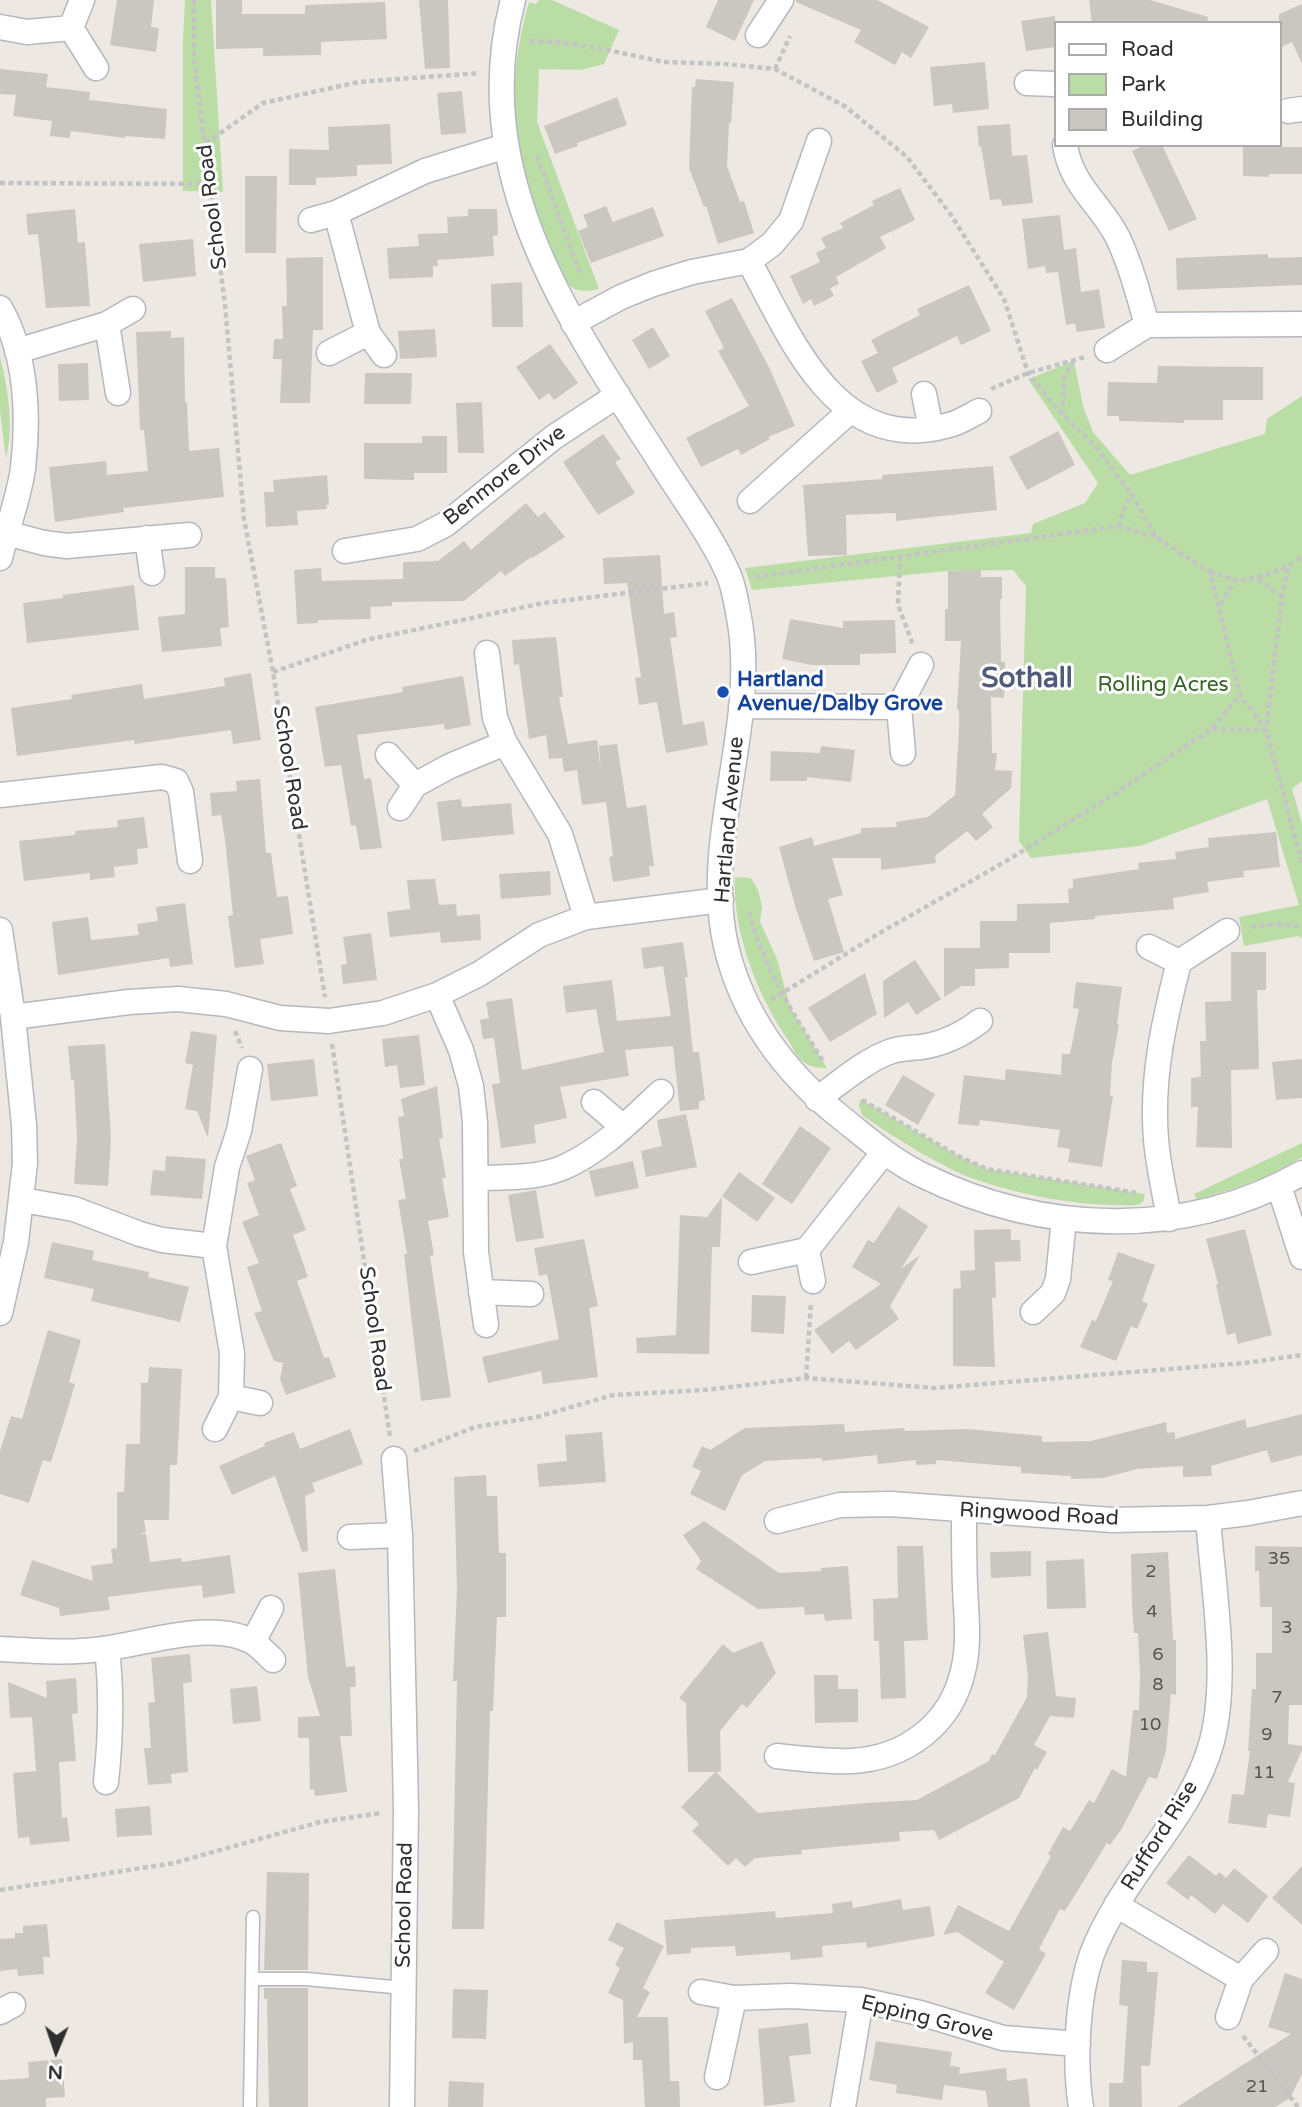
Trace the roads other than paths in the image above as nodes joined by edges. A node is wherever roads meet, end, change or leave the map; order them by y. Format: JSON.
{"nodes":[{"id":1,"x":82,"y":0,"type":"edge"},
{"id":2,"x":513,"y":0,"type":"edge"},
{"id":3,"x":782,"y":0,"type":"edge"},
{"id":4,"x":0,"y":27,"type":"edge"},
{"id":5,"x":71,"y":28,"type":"junction"},
{"id":6,"x":758,"y":35,"type":"dead end"},
{"id":7,"x":96,"y":68,"type":"dead end"},
{"id":8,"x":1027,"y":83,"type":"dead end"},
{"id":9,"x":1054,"y":83,"type":"edge"},
{"id":10,"x":819,"y":141,"type":"dead end"},
{"id":11,"x":506,"y":146,"type":"junction"},
{"id":12,"x":1065,"y":147,"type":"edge"},
{"id":13,"x":336,"y":213,"type":"junction"},
{"id":14,"x":311,"y":220,"type":"dead end"},
{"id":15,"x":749,"y":261,"type":"junction"},
{"id":16,"x":0,"y":308,"type":"edge"},
{"id":17,"x":133,"y":309,"type":"dead end"},
{"id":18,"x":573,"y":323,"type":"junction"},
{"id":19,"x":107,"y":324,"type":"junction"},
{"id":20,"x":1302,"y":324,"type":"edge"},
{"id":21,"x":1147,"y":325,"type":"junction"},
{"id":22,"x":368,"y":333,"type":"junction"},
{"id":23,"x":1107,"y":350,"type":"road end"},
{"id":24,"x":17,"y":351,"type":"junction"},
{"id":25,"x":329,"y":353,"type":"dead end"},
{"id":26,"x":384,"y":355,"type":"dead end"},
{"id":27,"x":118,"y":393,"type":"dead end"},
{"id":28,"x":924,"y":394,"type":"dead end"},
{"id":29,"x":618,"y":395,"type":"junction"},
{"id":30,"x":850,"y":411,"type":"junction"},
{"id":31,"x":979,"y":411,"type":"road end"},
{"id":32,"x":931,"y":429,"type":"junction"},
{"id":33,"x":750,"y":501,"type":"dead end"},
{"id":34,"x":6,"y":533,"type":"junction"},
{"id":35,"x":189,"y":535,"type":"dead end"},
{"id":36,"x":147,"y":538,"type":"junction"},
{"id":37,"x":345,"y":551,"type":"dead end"},
{"id":38,"x":0,"y":558,"type":"edge"},
{"id":39,"x":152,"y":573,"type":"dead end"},
{"id":40,"x":487,"y":653,"type":"dead end"},
{"id":41,"x":921,"y":665,"type":"road end"},
{"id":42,"x":741,"y":706,"type":"junction"},
{"id":43,"x":899,"y":707,"type":"junction"},
{"id":44,"x":505,"y":743,"type":"junction"},
{"id":45,"x":904,"y":754,"type":"dead end"},
{"id":46,"x":388,"y":755,"type":"dead end"},
{"id":47,"x":415,"y":785,"type":"junction"},
{"id":48,"x":0,"y":795,"type":"edge"},
{"id":49,"x":400,"y":808,"type":"dead end"},
{"id":50,"x":190,"y":861,"type":"dead end"},
{"id":51,"x":721,"y":900,"type":"junction"},
{"id":52,"x":586,"y":917,"type":"junction"},
{"id":53,"x":0,"y":930,"type":"edge"},
{"id":54,"x":1227,"y":931,"type":"road end"},
{"id":55,"x":1149,"y":947,"type":"dead end"},
{"id":56,"x":1180,"y":962,"type":"junction"},
{"id":57,"x":438,"y":995,"type":"junction"},
{"id":58,"x":13,"y":1017,"type":"junction"},
{"id":59,"x":980,"y":1021,"type":"dead end"},
{"id":60,"x":250,"y":1069,"type":"road end"},
{"id":61,"x":661,"y":1092,"type":"dead end"},
{"id":62,"x":827,"y":1092,"type":"junction"},
{"id":63,"x":594,"y":1102,"type":"dead end"},
{"id":64,"x":623,"y":1127,"type":"junction"},
{"id":65,"x":884,"y":1152,"type":"junction"},
{"id":66,"x":1302,"y":1173,"type":"edge"},
{"id":67,"x":476,"y":1178,"type":"junction"},
{"id":68,"x":1279,"y":1186,"type":"junction"},
{"id":69,"x":22,"y":1200,"type":"junction"},
{"id":70,"x":1167,"y":1208,"type":"junction"},
{"id":71,"x":1064,"y":1218,"type":"junction"},
{"id":72,"x":214,"y":1246,"type":"junction"},
{"id":73,"x":807,"y":1251,"type":"junction"},
{"id":74,"x":1302,"y":1256,"type":"edge"},
{"id":75,"x":751,"y":1262,"type":"dead end"},
{"id":76,"x":813,"y":1281,"type":"road end"},
{"id":77,"x":3,"y":1288,"type":"edge"},
{"id":78,"x":481,"y":1292,"type":"junction"},
{"id":79,"x":531,"y":1294,"type":"dead end"},
{"id":80,"x":1033,"y":1312,"type":"dead end"},
{"id":81,"x":0,"y":1313,"type":"edge"},
{"id":82,"x":486,"y":1325,"type":"dead end"},
{"id":83,"x":231,"y":1397,"type":"junction"},
{"id":84,"x":260,"y":1403,"type":"dead end"},
{"id":85,"x":215,"y":1429,"type":"dead end"},
{"id":86,"x":394,"y":1459,"type":"road end"},
{"id":87,"x":1302,"y":1503,"type":"edge"},
{"id":88,"x":964,"y":1511,"type":"junction"},
{"id":89,"x":1208,"y":1518,"type":"junction"},
{"id":90,"x":777,"y":1521,"type":"dead end"},
{"id":91,"x":400,"y":1535,"type":"junction"},
{"id":92,"x":350,"y":1537,"type":"dead end"},
{"id":93,"x":271,"y":1608,"type":"dead end"},
{"id":94,"x":253,"y":1642,"type":"junction"},
{"id":95,"x":107,"y":1648,"type":"junction"},
{"id":96,"x":0,"y":1649,"type":"edge"},
{"id":97,"x":273,"y":1660,"type":"dead end"},
{"id":98,"x":777,"y":1756,"type":"dead end"},
{"id":99,"x":106,"y":1782,"type":"dead end"},
{"id":100,"x":1116,"y":1905,"type":"junction"},
{"id":101,"x":253,"y":1917,"type":"dead end"},
{"id":102,"x":1266,"y":1951,"type":"dead end"},
{"id":103,"x":252,"y":1979,"type":"junction"},
{"id":104,"x":1241,"y":1979,"type":"junction"},
{"id":105,"x":404,"y":1988,"type":"junction"},
{"id":106,"x":701,"y":1992,"type":"dead end"},
{"id":107,"x":734,"y":1998,"type":"junction"},
{"id":108,"x":861,"y":2000,"type":"junction"},
{"id":109,"x":1228,"y":2017,"type":"road end"},
{"id":110,"x":1078,"y":2044,"type":"junction"},
{"id":111,"x":717,"y":2077,"type":"dead end"},
{"id":112,"x":250,"y":2107,"type":"edge"},
{"id":113,"x":402,"y":2107,"type":"edge"},
{"id":114,"x":843,"y":2107,"type":"edge"},
{"id":115,"x":1081,"y":2107,"type":"edge"}],
"edges":[{"from":1,"to":5,"type":"street"},
{"from":2,"to":11,"type":"street","name":"Hartland Avenue"},
{"from":3,"to":6,"type":"street"},
{"from":4,"to":5,"type":"street"},
{"from":5,"to":7,"type":"street"},
{"from":8,"to":9,"type":"street"},
{"from":10,"to":15,"type":"street"},
{"from":11,"to":13,"type":"street"},
{"from":11,"to":18,"type":"street","name":"Hartland Avenue"},
{"from":12,"to":21,"type":"street"},
{"from":13,"to":14,"type":"street"},
{"from":13,"to":22,"type":"street"},
{"from":15,"to":18,"type":"street"},
{"from":15,"to":30,"type":"street"},
{"from":16,"to":24,"type":"street"},
{"from":17,"to":19,"type":"street"},
{"from":18,"to":29,"type":"street","name":"Hartland Avenue"},
{"from":19,"to":24,"type":"street"},
{"from":19,"to":27,"type":"street"},
{"from":20,"to":21,"type":"street"},
{"from":21,"to":23,"type":"street"},
{"from":22,"to":25,"type":"street"},
{"from":22,"to":26,"type":"street"},
{"from":24,"to":34,"type":"street"},
{"from":28,"to":32,"type":"street"},
{"from":29,"to":37,"type":"street","name":"Benmore Drive"},
{"from":29,"to":42,"type":"street","name":"Hartland Avenue"},
{"from":30,"to":32,"type":"street"},
{"from":30,"to":33,"type":"street"},
{"from":31,"to":32,"type":"street"},
{"from":34,"to":36,"type":"street"},
{"from":34,"to":38,"type":"street"},
{"from":35,"to":36,"type":"street"},
{"from":36,"to":39,"type":"street"},
{"from":40,"to":44,"type":"street"},
{"from":41,"to":43,"type":"street"},
{"from":42,"to":43,"type":"street"},
{"from":42,"to":51,"type":"street","name":"Hartland Avenue"},
{"from":43,"to":45,"type":"street"},
{"from":44,"to":47,"type":"street"},
{"from":44,"to":52,"type":"street"},
{"from":46,"to":47,"type":"street"},
{"from":47,"to":49,"type":"street"},
{"from":48,"to":50,"type":"street"},
{"from":51,"to":52,"type":"street"},
{"from":51,"to":62,"type":"street","name":"Hartland Avenue"},
{"from":52,"to":57,"type":"street"},
{"from":53,"to":58,"type":"street"},
{"from":54,"to":56,"type":"street"},
{"from":55,"to":56,"type":"street"},
{"from":56,"to":70,"type":"street"},
{"from":57,"to":58,"type":"street"},
{"from":57,"to":67,"type":"street"},
{"from":58,"to":69,"type":"street"},
{"from":59,"to":62,"type":"street"},
{"from":60,"to":72,"type":"street"},
{"from":61,"to":64,"type":"street"},
{"from":62,"to":65,"type":"street","name":"Hartland Avenue"},
{"from":63,"to":64,"type":"street"},
{"from":64,"to":67,"type":"street"},
{"from":65,"to":71,"type":"street","name":"Hartland Avenue"},
{"from":65,"to":73,"type":"street"},
{"from":66,"to":68,"type":"street","name":"Hartland Avenue"},
{"from":67,"to":78,"type":"street"},
{"from":68,"to":70,"type":"street","name":"Hartland Avenue"},
{"from":68,"to":74,"type":"street"},
{"from":69,"to":72,"type":"street"},
{"from":69,"to":77,"type":"street"},
{"from":70,"to":71,"type":"street","name":"Hartland Avenue"},
{"from":71,"to":80,"type":"street"},
{"from":72,"to":83,"type":"street"},
{"from":73,"to":75,"type":"street"},
{"from":73,"to":76,"type":"street"},
{"from":77,"to":81,"type":"street"},
{"from":78,"to":79,"type":"street"},
{"from":78,"to":82,"type":"street"},
{"from":83,"to":84,"type":"street"},
{"from":83,"to":85,"type":"street"},
{"from":86,"to":91,"type":"street","name":"School Road"},
{"from":87,"to":89,"type":"street","name":"Ringwood Road"},
{"from":88,"to":89,"type":"street","name":"Ringwood Road"},
{"from":88,"to":90,"type":"street","name":"Ringwood Road"},
{"from":88,"to":98,"type":"street"},
{"from":89,"to":100,"type":"street","name":"Rufford Rise"},
{"from":91,"to":92,"type":"street"},
{"from":91,"to":105,"type":"street","name":"School Road"},
{"from":93,"to":94,"type":"street"},
{"from":94,"to":95,"type":"street"},
{"from":94,"to":97,"type":"street"},
{"from":95,"to":96,"type":"street"},
{"from":95,"to":99,"type":"street"},
{"from":100,"to":104,"type":"street"},
{"from":100,"to":110,"type":"street","name":"Rufford Rise"},
{"from":101,"to":103,"type":"lane"},
{"from":102,"to":104,"type":"street"},
{"from":103,"to":105,"type":"lane"},
{"from":103,"to":112,"type":"lane"},
{"from":104,"to":109,"type":"street"},
{"from":105,"to":113,"type":"street","name":"School Road"},
{"from":106,"to":107,"type":"street","name":"Epping Grove"},
{"from":107,"to":108,"type":"street","name":"Epping Grove"},
{"from":107,"to":111,"type":"street"},
{"from":108,"to":110,"type":"street","name":"Epping Grove"},
{"from":108,"to":114,"type":"street"},
{"from":110,"to":115,"type":"street","name":"Rufford Rise"}]}
